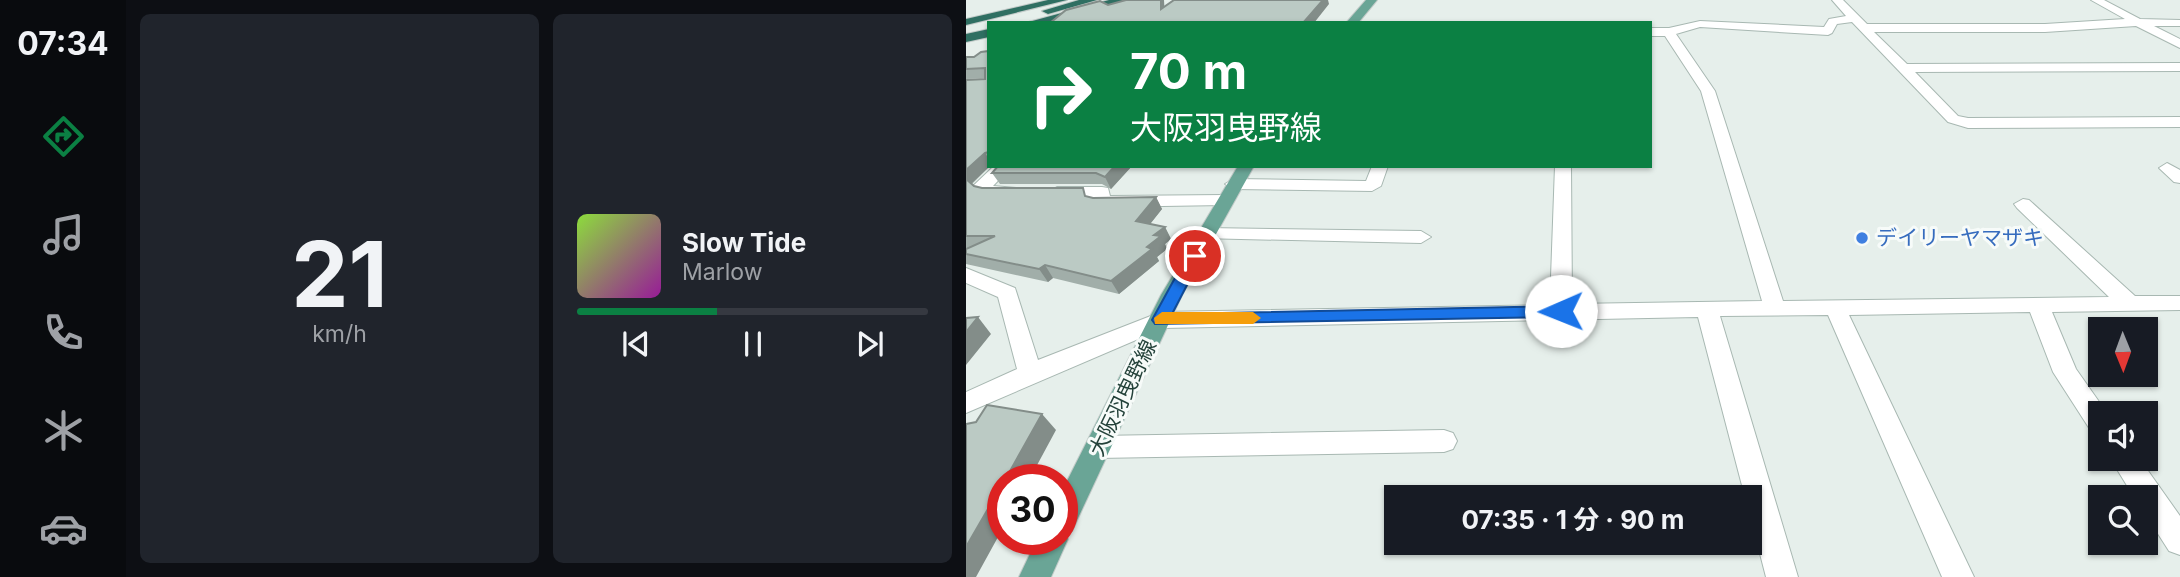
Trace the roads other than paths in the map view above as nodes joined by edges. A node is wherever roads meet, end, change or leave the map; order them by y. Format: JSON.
{"nodes":[{"id":1,"x":1062,"y":0,"type":"edge"},
{"id":2,"x":1092,"y":0,"type":"edge"},
{"id":3,"x":1372,"y":0,"type":"edge"},
{"id":4,"x":1837,"y":0,"type":"edge"},
{"id":5,"x":2096,"y":0,"type":"edge"},
{"id":6,"x":1128,"y":2,"type":"edge"},
{"id":7,"x":1007,"y":21,"type":"edge"},
{"id":8,"x":1040,"y":21,"type":"edge"},
{"id":9,"x":1065,"y":21,"type":"edge"},
{"id":10,"x":1354,"y":21,"type":"edge"},
{"id":11,"x":966,"y":22,"type":"edge"},
{"id":12,"x":2138,"y":22,"type":"junction"},
{"id":13,"x":1858,"y":23,"type":"junction"},
{"id":14,"x":2180,"y":23,"type":"edge"},
{"id":15,"x":987,"y":25,"type":"edge"},
{"id":16,"x":966,"y":30,"type":"edge"},
{"id":17,"x":1652,"y":32,"type":"edge"},
{"id":18,"x":1669,"y":32,"type":"junction"},
{"id":19,"x":987,"y":33,"type":"edge"},
{"id":20,"x":966,"y":38,"type":"edge"},
{"id":21,"x":987,"y":40,"type":"edge"},
{"id":22,"x":2180,"y":44,"type":"edge"},
{"id":23,"x":966,"y":45,"type":"edge"},
{"id":24,"x":2180,"y":67,"type":"edge"},
{"id":25,"x":1902,"y":68,"type":"junction"},
{"id":26,"x":2180,"y":122,"type":"edge"},
{"id":27,"x":1002,"y":168,"type":"edge"},
{"id":28,"x":1379,"y":168,"type":"edge"},
{"id":29,"x":1563,"y":168,"type":"edge"},
{"id":30,"x":1235,"y":183,"type":"edge"},
{"id":31,"x":2023,"y":204,"type":"dead end"},
{"id":32,"x":1206,"y":234,"type":"junction"},
{"id":33,"x":1421,"y":237,"type":"dead end"},
{"id":34,"x":966,"y":275,"type":"edge"},
{"id":35,"x":2129,"y":303,"type":"junction"},
{"id":36,"x":2180,"y":303,"type":"edge"},
{"id":37,"x":2038,"y":304,"type":"junction"},
{"id":38,"x":1835,"y":307,"type":"junction"},
{"id":39,"x":1775,"y":308,"type":"junction"},
{"id":40,"x":1707,"y":309,"type":"junction"},
{"id":41,"x":1561,"y":311,"type":"junction"},
{"id":42,"x":1161,"y":320,"type":"junction"},
{"id":43,"x":1030,"y":373,"type":"junction"},
{"id":44,"x":966,"y":403,"type":"edge"},
{"id":45,"x":2088,"y":406,"type":"edge"},
{"id":46,"x":1444,"y":441,"type":"dead end"},
{"id":47,"x":1098,"y":447,"type":"junction"},
{"id":48,"x":2132,"y":471,"type":"edge"},
{"id":49,"x":1078,"y":488,"type":"edge"},
{"id":50,"x":2180,"y":541,"type":"edge"},
{"id":51,"x":1045,"y":555,"type":"edge"},
{"id":52,"x":1035,"y":577,"type":"edge"},
{"id":53,"x":1782,"y":577,"type":"edge"},
{"id":54,"x":1958,"y":577,"type":"edge"}],
"edges":[{"from":1,"to":11,"type":"highway"},
{"from":2,"to":7,"type":"highway"},
{"from":3,"to":10,"type":"main road"},
{"from":4,"to":13,"type":"street"},
{"from":5,"to":12,"type":"street"},
{"from":6,"to":8,"type":"highway"},
{"from":6,"to":9,"type":"highway"},
{"from":12,"to":13,"type":"street"},
{"from":12,"to":14,"type":"street"},
{"from":12,"to":22,"type":"street"},
{"from":13,"to":18,"type":"street"},
{"from":13,"to":25,"type":"street"},
{"from":15,"to":16,"type":"highway"},
{"from":17,"to":18,"type":"street"},
{"from":18,"to":39,"type":"street"},
{"from":19,"to":20,"type":"highway"},
{"from":21,"to":23,"type":"highway"},
{"from":24,"to":25,"type":"street"},
{"from":25,"to":26,"type":"street"},
{"from":27,"to":30,"type":"street"},
{"from":28,"to":30,"type":"street"},
{"from":29,"to":41,"type":"street"},
{"from":30,"to":32,"type":"main road","name":"大阪羽曳野線"},
{"from":31,"to":35,"type":"street"},
{"from":32,"to":33,"type":"street"},
{"from":32,"to":42,"type":"main road","name":"大阪羽曳野線"},
{"from":34,"to":43,"type":"street"},
{"from":35,"to":36,"type":"street"},
{"from":35,"to":37,"type":"street"},
{"from":37,"to":38,"type":"street"},
{"from":37,"to":45,"type":"street"},
{"from":38,"to":39,"type":"street"},
{"from":38,"to":54,"type":"street"},
{"from":39,"to":40,"type":"street"},
{"from":40,"to":41,"type":"street"},
{"from":40,"to":53,"type":"street"},
{"from":41,"to":42,"type":"street"},
{"from":42,"to":43,"type":"street"},
{"from":42,"to":47,"type":"main road","name":"大阪羽曳野線"},
{"from":43,"to":44,"type":"street"},
{"from":46,"to":47,"type":"street"},
{"from":47,"to":49,"type":"main road","name":"大阪羽曳野線"},
{"from":48,"to":50,"type":"street"},
{"from":51,"to":52,"type":"main road"}]}
